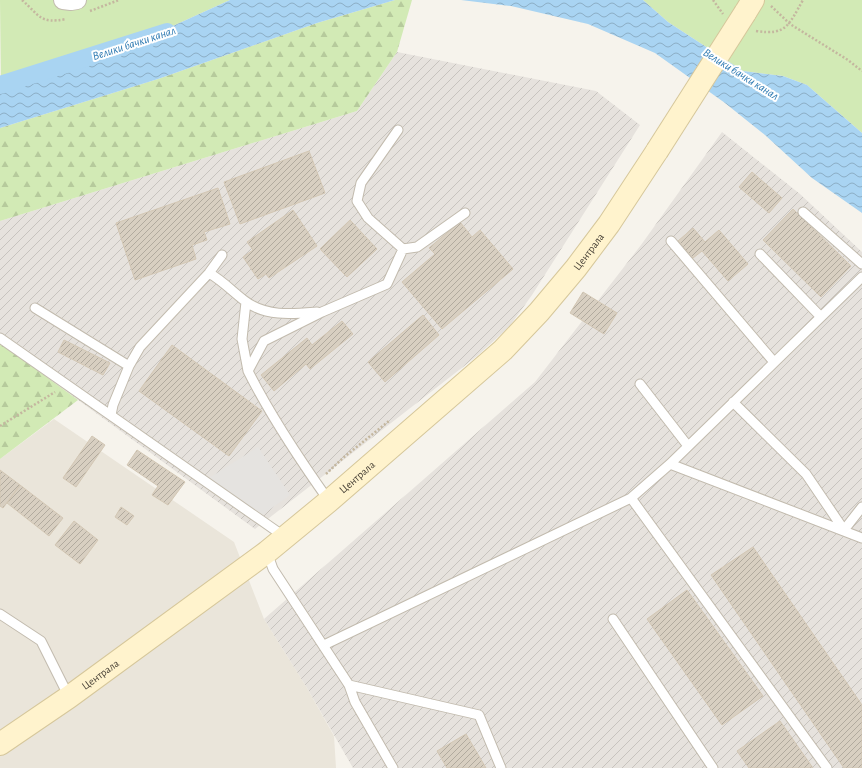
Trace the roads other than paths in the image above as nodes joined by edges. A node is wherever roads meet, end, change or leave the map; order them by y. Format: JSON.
{"nodes":[{"id":1,"x":63,"y":0,"type":"edge"},
{"id":2,"x":77,"y":0,"type":"edge"},
{"id":3,"x":756,"y":6,"type":"edge"},
{"id":4,"x":398,"y":130,"type":"dead end"},
{"id":5,"x":803,"y":212,"type":"dead end"},
{"id":6,"x":465,"y":213,"type":"dead end"},
{"id":7,"x":671,"y":241,"type":"dead end"},
{"id":8,"x":403,"y":249,"type":"junction"},
{"id":9,"x":760,"y":254,"type":"dead end"},
{"id":10,"x":222,"y":255,"type":"dead end"},
{"id":11,"x":862,"y":264,"type":"edge"},
{"id":12,"x":209,"y":273,"type":"junction"},
{"id":13,"x":862,"y":276,"type":"edge"},
{"id":14,"x":246,"y":302,"type":"junction"},
{"id":15,"x":35,"y":308,"type":"dead end"},
{"id":16,"x":322,"y":312,"type":"junction"},
{"id":17,"x":821,"y":317,"type":"junction"},
{"id":18,"x":0,"y":338,"type":"edge"},
{"id":19,"x":774,"y":362,"type":"junction"},
{"id":20,"x":129,"y":366,"type":"junction"},
{"id":21,"x":248,"y":371,"type":"junction"},
{"id":22,"x":640,"y":384,"type":"dead end"},
{"id":23,"x":733,"y":402,"type":"junction"},
{"id":24,"x":111,"y":415,"type":"junction"},
{"id":25,"x":688,"y":446,"type":"junction"},
{"id":26,"x":670,"y":464,"type":"junction"},
{"id":27,"x":630,"y":498,"type":"junction"},
{"id":28,"x":329,"y":502,"type":"junction"},
{"id":29,"x":862,"y":507,"type":"edge"},
{"id":30,"x":844,"y":530,"type":"junction"},
{"id":31,"x":286,"y":537,"type":"junction"},
{"id":32,"x":862,"y":538,"type":"edge"},
{"id":33,"x":267,"y":552,"type":"junction"},
{"id":34,"x":0,"y":614,"type":"edge"},
{"id":35,"x":613,"y":619,"type":"dead end"},
{"id":36,"x":324,"y":645,"type":"junction"},
{"id":37,"x":349,"y":685,"type":"junction"},
{"id":38,"x":69,"y":697,"type":"junction"},
{"id":39,"x":0,"y":744,"type":"edge"},
{"id":40,"x":393,"y":768,"type":"edge"},
{"id":41,"x":501,"y":768,"type":"edge"},
{"id":42,"x":713,"y":768,"type":"edge"},
{"id":43,"x":828,"y":768,"type":"edge"}],
"edges":[{"from":1,"to":2,"type":"street"},
{"from":3,"to":28,"type":"main road","name":"Централа","bridge":true},
{"from":4,"to":8,"type":"lane"},
{"from":5,"to":11,"type":"lane"},
{"from":6,"to":8,"type":"lane"},
{"from":7,"to":19,"type":"lane"},
{"from":8,"to":16,"type":"lane"},
{"from":9,"to":17,"type":"lane"},
{"from":10,"to":12,"type":"lane"},
{"from":12,"to":14,"type":"lane"},
{"from":12,"to":20,"type":"lane"},
{"from":13,"to":17,"type":"lane"},
{"from":14,"to":16,"type":"lane"},
{"from":14,"to":21,"type":"lane"},
{"from":15,"to":20,"type":"lane"},
{"from":16,"to":21,"type":"lane"},
{"from":17,"to":19,"type":"lane"},
{"from":18,"to":24,"type":"lane"},
{"from":19,"to":23,"type":"lane"},
{"from":20,"to":24,"type":"lane"},
{"from":21,"to":28,"type":"lane"},
{"from":22,"to":25,"type":"lane"},
{"from":23,"to":25,"type":"lane"},
{"from":23,"to":30,"type":"lane"},
{"from":24,"to":31,"type":"lane"},
{"from":25,"to":26,"type":"lane"},
{"from":26,"to":27,"type":"lane"},
{"from":26,"to":30,"type":"lane"},
{"from":27,"to":36,"type":"lane"},
{"from":27,"to":43,"type":"lane"},
{"from":28,"to":31,"type":"main road","name":"Централа"},
{"from":29,"to":30,"type":"lane"},
{"from":30,"to":32,"type":"lane"},
{"from":31,"to":33,"type":"main road","name":"Централа"},
{"from":33,"to":36,"type":"lane"},
{"from":33,"to":38,"type":"main road","name":"Централа"},
{"from":34,"to":38,"type":"lane"},
{"from":35,"to":42,"type":"lane"},
{"from":36,"to":37,"type":"lane"},
{"from":37,"to":40,"type":"lane"},
{"from":37,"to":41,"type":"lane"},
{"from":38,"to":39,"type":"main road","name":"Централа"}]}
